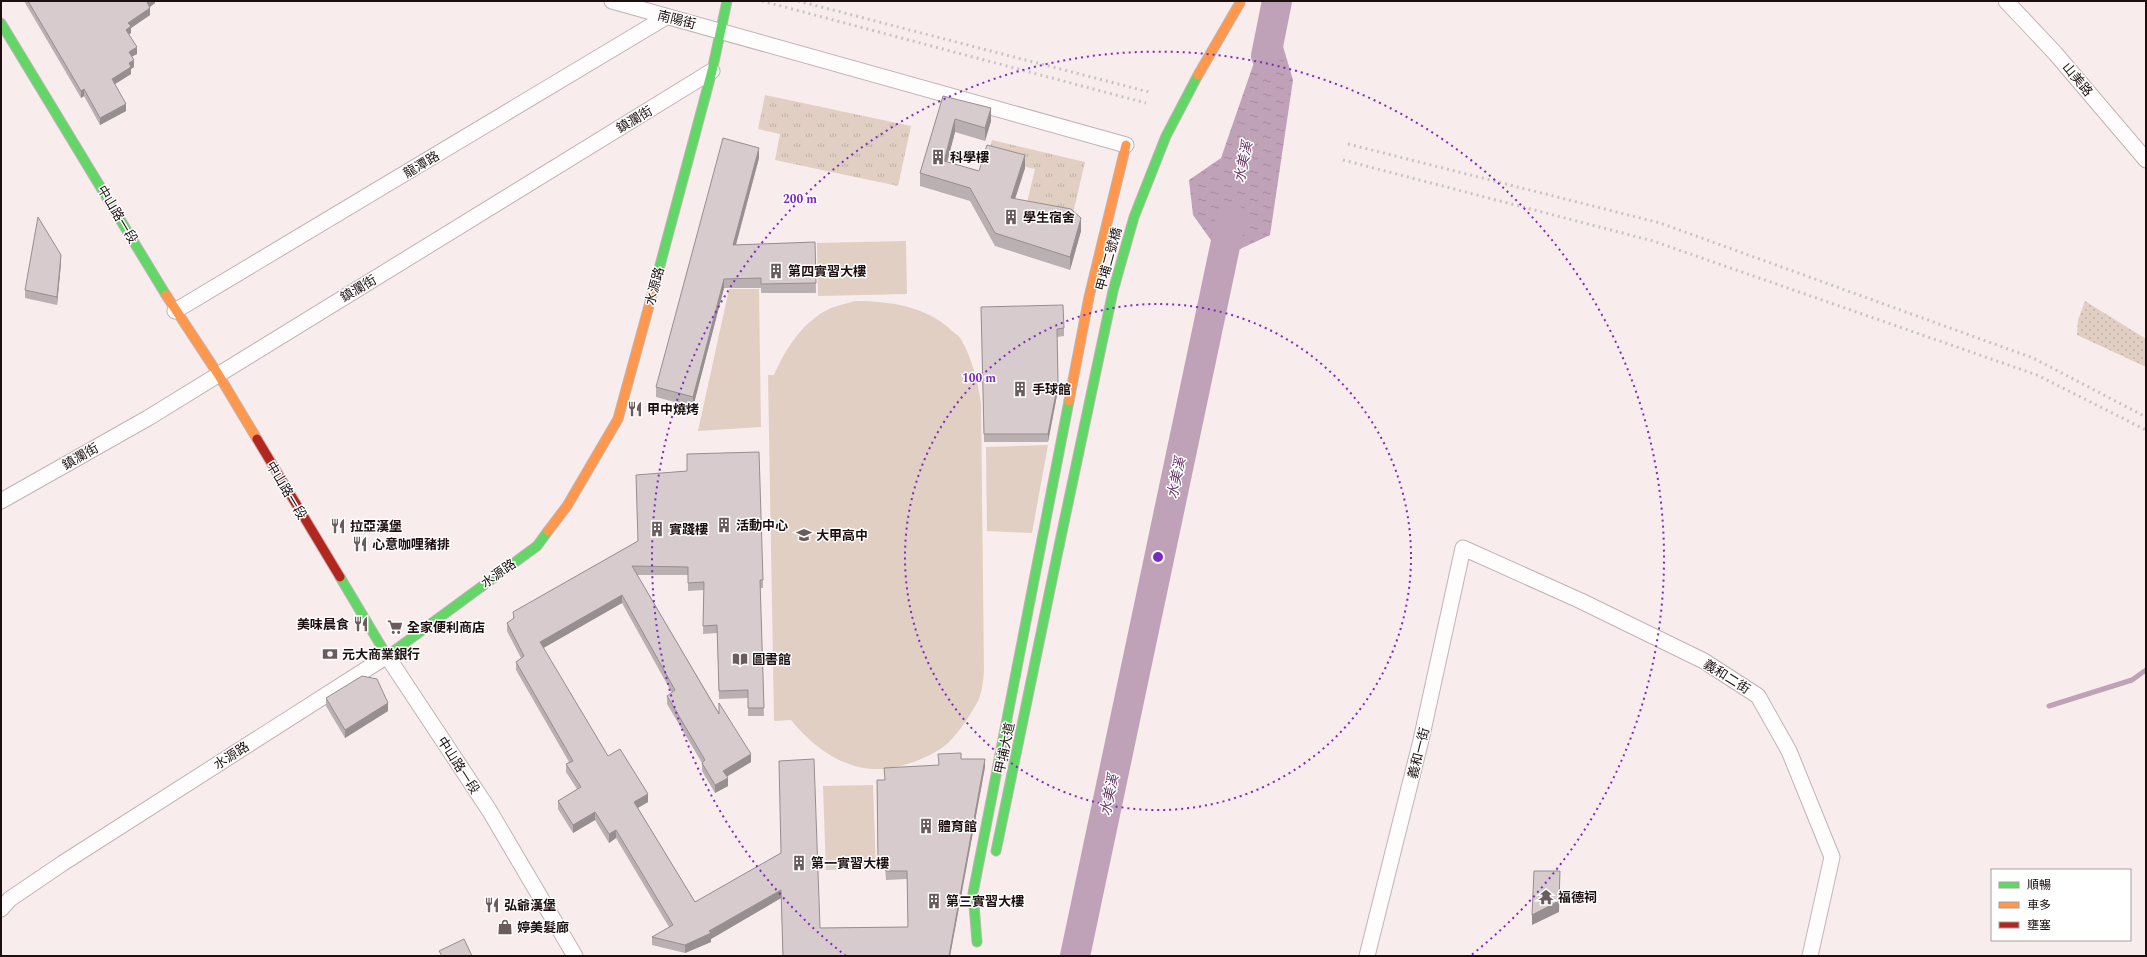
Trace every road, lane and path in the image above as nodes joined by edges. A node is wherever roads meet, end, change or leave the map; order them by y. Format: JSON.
{"nodes":[{"id":1,"x":612,"y":1,"type":"edge"},
{"id":2,"x":727,"y":1,"type":"edge"},
{"id":3,"x":1241,"y":1,"type":"edge"},
{"id":4,"x":2006,"y":1,"type":"edge"},
{"id":5,"x":666,"y":17,"type":"junction"},
{"id":6,"x":1,"y":23,"type":"edge"},
{"id":7,"x":720,"y":30,"type":"junction"},
{"id":8,"x":712,"y":71,"type":"junction"},
{"id":9,"x":1126,"y":145,"type":"joint"},
{"id":10,"x":2146,"y":160,"type":"edge"},
{"id":11,"x":175,"y":311,"type":"junction"},
{"id":12,"x":218,"y":374,"type":"junction"},
{"id":13,"x":1,"y":501,"type":"edge"},
{"id":14,"x":1059,"y":546,"type":"joint"},
{"id":15,"x":1463,"y":548,"type":"joint"},
{"id":16,"x":387,"y":656,"type":"junction"},
{"id":17,"x":993,"y":864,"type":"dead end"},
{"id":18,"x":1,"y":909,"type":"edge"},
{"id":19,"x":984,"y":911,"type":"dead end"},
{"id":20,"x":575,"y":956,"type":"edge"},
{"id":21,"x":1367,"y":956,"type":"edge"},
{"id":22,"x":1810,"y":956,"type":"edge"}],
"edges":[{"from":1,"to":5,"type":"street","name":"南陽街"},
{"from":2,"to":7,"type":"street","name":"水源路"},
{"from":3,"to":14,"type":"street","name":"甲埔二號橋","bridge":true},
{"from":4,"to":10,"type":"street","name":"山美路"},
{"from":5,"to":7,"type":"street","name":"南陽街"},
{"from":5,"to":11,"type":"street","name":"龍潭路"},
{"from":6,"to":11,"type":"street","name":"中山路一段"},
{"from":7,"to":8,"type":"street","name":"水源路"},
{"from":7,"to":9,"type":"street","name":"南陽街"},
{"from":8,"to":12,"type":"street","name":"鎮瀾街"},
{"from":8,"to":16,"type":"street","name":"水源路"},
{"from":9,"to":19,"type":"street"},
{"from":11,"to":12,"type":"street","name":"中山路一段"},
{"from":12,"to":13,"type":"street","name":"鎮瀾街"},
{"from":12,"to":16,"type":"street","name":"中山路一段"},
{"from":14,"to":17,"type":"street","name":"甲埔大道"},
{"from":15,"to":21,"type":"street","name":"義和一街"},
{"from":15,"to":22,"type":"street","name":"義和二街"},
{"from":16,"to":18,"type":"street","name":"水源路"},
{"from":16,"to":20,"type":"street","name":"中山路一段"}]}
